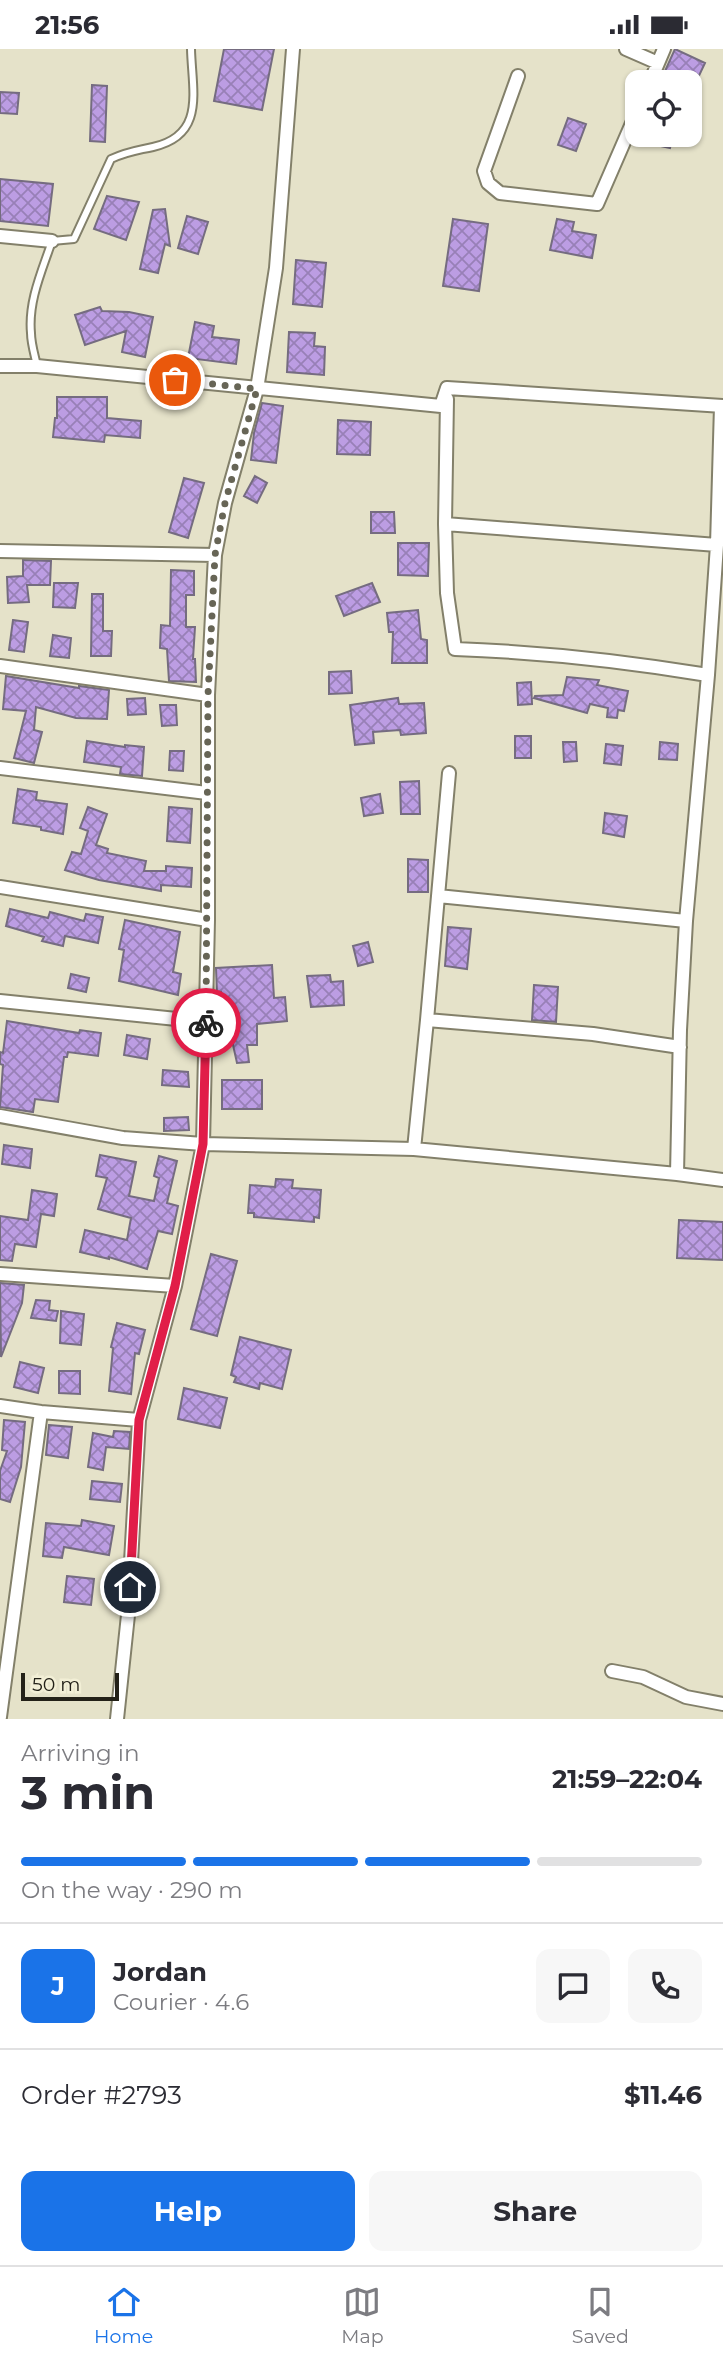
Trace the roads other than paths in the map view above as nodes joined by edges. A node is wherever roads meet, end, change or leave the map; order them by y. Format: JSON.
{"nodes":[{"id":1,"x":191,"y":49,"type":"edge"},
{"id":2,"x":293,"y":49,"type":"edge"},
{"id":3,"x":626,"y":49,"type":"edge"},
{"id":4,"x":664,"y":49,"type":"edge"},
{"id":5,"x":658,"y":64,"type":"junction"},
{"id":6,"x":655,"y":70,"type":"edge"},
{"id":7,"x":517,"y":76,"type":"dead end"},
{"id":8,"x":625,"y":140,"type":"edge"},
{"id":9,"x":0,"y":236,"type":"edge"},
{"id":10,"x":52,"y":241,"type":"junction"},
{"id":11,"x":0,"y":366,"type":"edge"},
{"id":12,"x":37,"y":366,"type":"junction"},
{"id":13,"x":447,"y":388,"type":"junction"},
{"id":14,"x":257,"y":389,"type":"junction"},
{"id":15,"x":722,"y":406,"type":"edge"},
{"id":16,"x":445,"y":524,"type":"junction"},
{"id":17,"x":717,"y":545,"type":"junction"},
{"id":18,"x":0,"y":551,"type":"edge"},
{"id":19,"x":215,"y":555,"type":"junction"},
{"id":20,"x":0,"y":666,"type":"edge"},
{"id":21,"x":708,"y":675,"type":"junction"},
{"id":22,"x":208,"y":695,"type":"junction"},
{"id":23,"x":0,"y":768,"type":"edge"},
{"id":24,"x":449,"y":773,"type":"dead end"},
{"id":25,"x":207,"y":793,"type":"junction"},
{"id":26,"x":0,"y":887,"type":"edge"},
{"id":27,"x":438,"y":896,"type":"junction"},
{"id":28,"x":208,"y":920,"type":"junction"},
{"id":29,"x":685,"y":921,"type":"junction"},
{"id":30,"x":0,"y":1001,"type":"edge"},
{"id":31,"x":427,"y":1020,"type":"junction"},
{"id":32,"x":206,"y":1022,"type":"junction"},
{"id":33,"x":680,"y":1047,"type":"junction"},
{"id":34,"x":0,"y":1116,"type":"edge"},
{"id":35,"x":203,"y":1144,"type":"junction"},
{"id":36,"x":414,"y":1149,"type":"junction"},
{"id":37,"x":677,"y":1174,"type":"junction"},
{"id":38,"x":723,"y":1180,"type":"edge"},
{"id":39,"x":0,"y":1274,"type":"edge"},
{"id":40,"x":175,"y":1286,"type":"junction"},
{"id":41,"x":0,"y":1406,"type":"edge"},
{"id":42,"x":41,"y":1412,"type":"junction"},
{"id":43,"x":139,"y":1420,"type":"junction"},
{"id":44,"x":612,"y":1671,"type":"dead end"},
{"id":45,"x":723,"y":1704,"type":"edge"},
{"id":46,"x":0,"y":1717,"type":"edge"},
{"id":47,"x":117,"y":1719,"type":"edge"}],
"edges":[{"from":1,"to":10,"type":"lane"},
{"from":2,"to":14,"type":"street"},
{"from":3,"to":5,"type":"street"},
{"from":4,"to":5,"type":"street"},
{"from":5,"to":6,"type":"street"},
{"from":7,"to":8,"type":"street"},
{"from":9,"to":10,"type":"street"},
{"from":10,"to":12,"type":"lane"},
{"from":11,"to":12,"type":"street"},
{"from":12,"to":14,"type":"street"},
{"from":13,"to":14,"type":"street"},
{"from":13,"to":15,"type":"street"},
{"from":13,"to":16,"type":"street"},
{"from":14,"to":19,"type":"street"},
{"from":15,"to":17,"type":"street"},
{"from":16,"to":17,"type":"street"},
{"from":16,"to":21,"type":"street"},
{"from":17,"to":21,"type":"street"},
{"from":18,"to":19,"type":"street"},
{"from":19,"to":22,"type":"street"},
{"from":20,"to":22,"type":"street"},
{"from":21,"to":29,"type":"street"},
{"from":22,"to":25,"type":"street"},
{"from":23,"to":25,"type":"street"},
{"from":24,"to":27,"type":"street"},
{"from":25,"to":28,"type":"street"},
{"from":26,"to":28,"type":"street"},
{"from":27,"to":29,"type":"street"},
{"from":27,"to":31,"type":"street"},
{"from":28,"to":32,"type":"street"},
{"from":29,"to":33,"type":"street"},
{"from":30,"to":32,"type":"street"},
{"from":31,"to":33,"type":"street"},
{"from":31,"to":36,"type":"street"},
{"from":32,"to":35,"type":"street"},
{"from":33,"to":37,"type":"street"},
{"from":34,"to":35,"type":"street"},
{"from":35,"to":36,"type":"street"},
{"from":35,"to":40,"type":"street"},
{"from":36,"to":37,"type":"street"},
{"from":37,"to":38,"type":"street"},
{"from":39,"to":40,"type":"street"},
{"from":40,"to":43,"type":"street"},
{"from":41,"to":42,"type":"street"},
{"from":42,"to":43,"type":"street"},
{"from":42,"to":46,"type":"street"},
{"from":43,"to":47,"type":"street"},
{"from":44,"to":45,"type":"street"}]}
